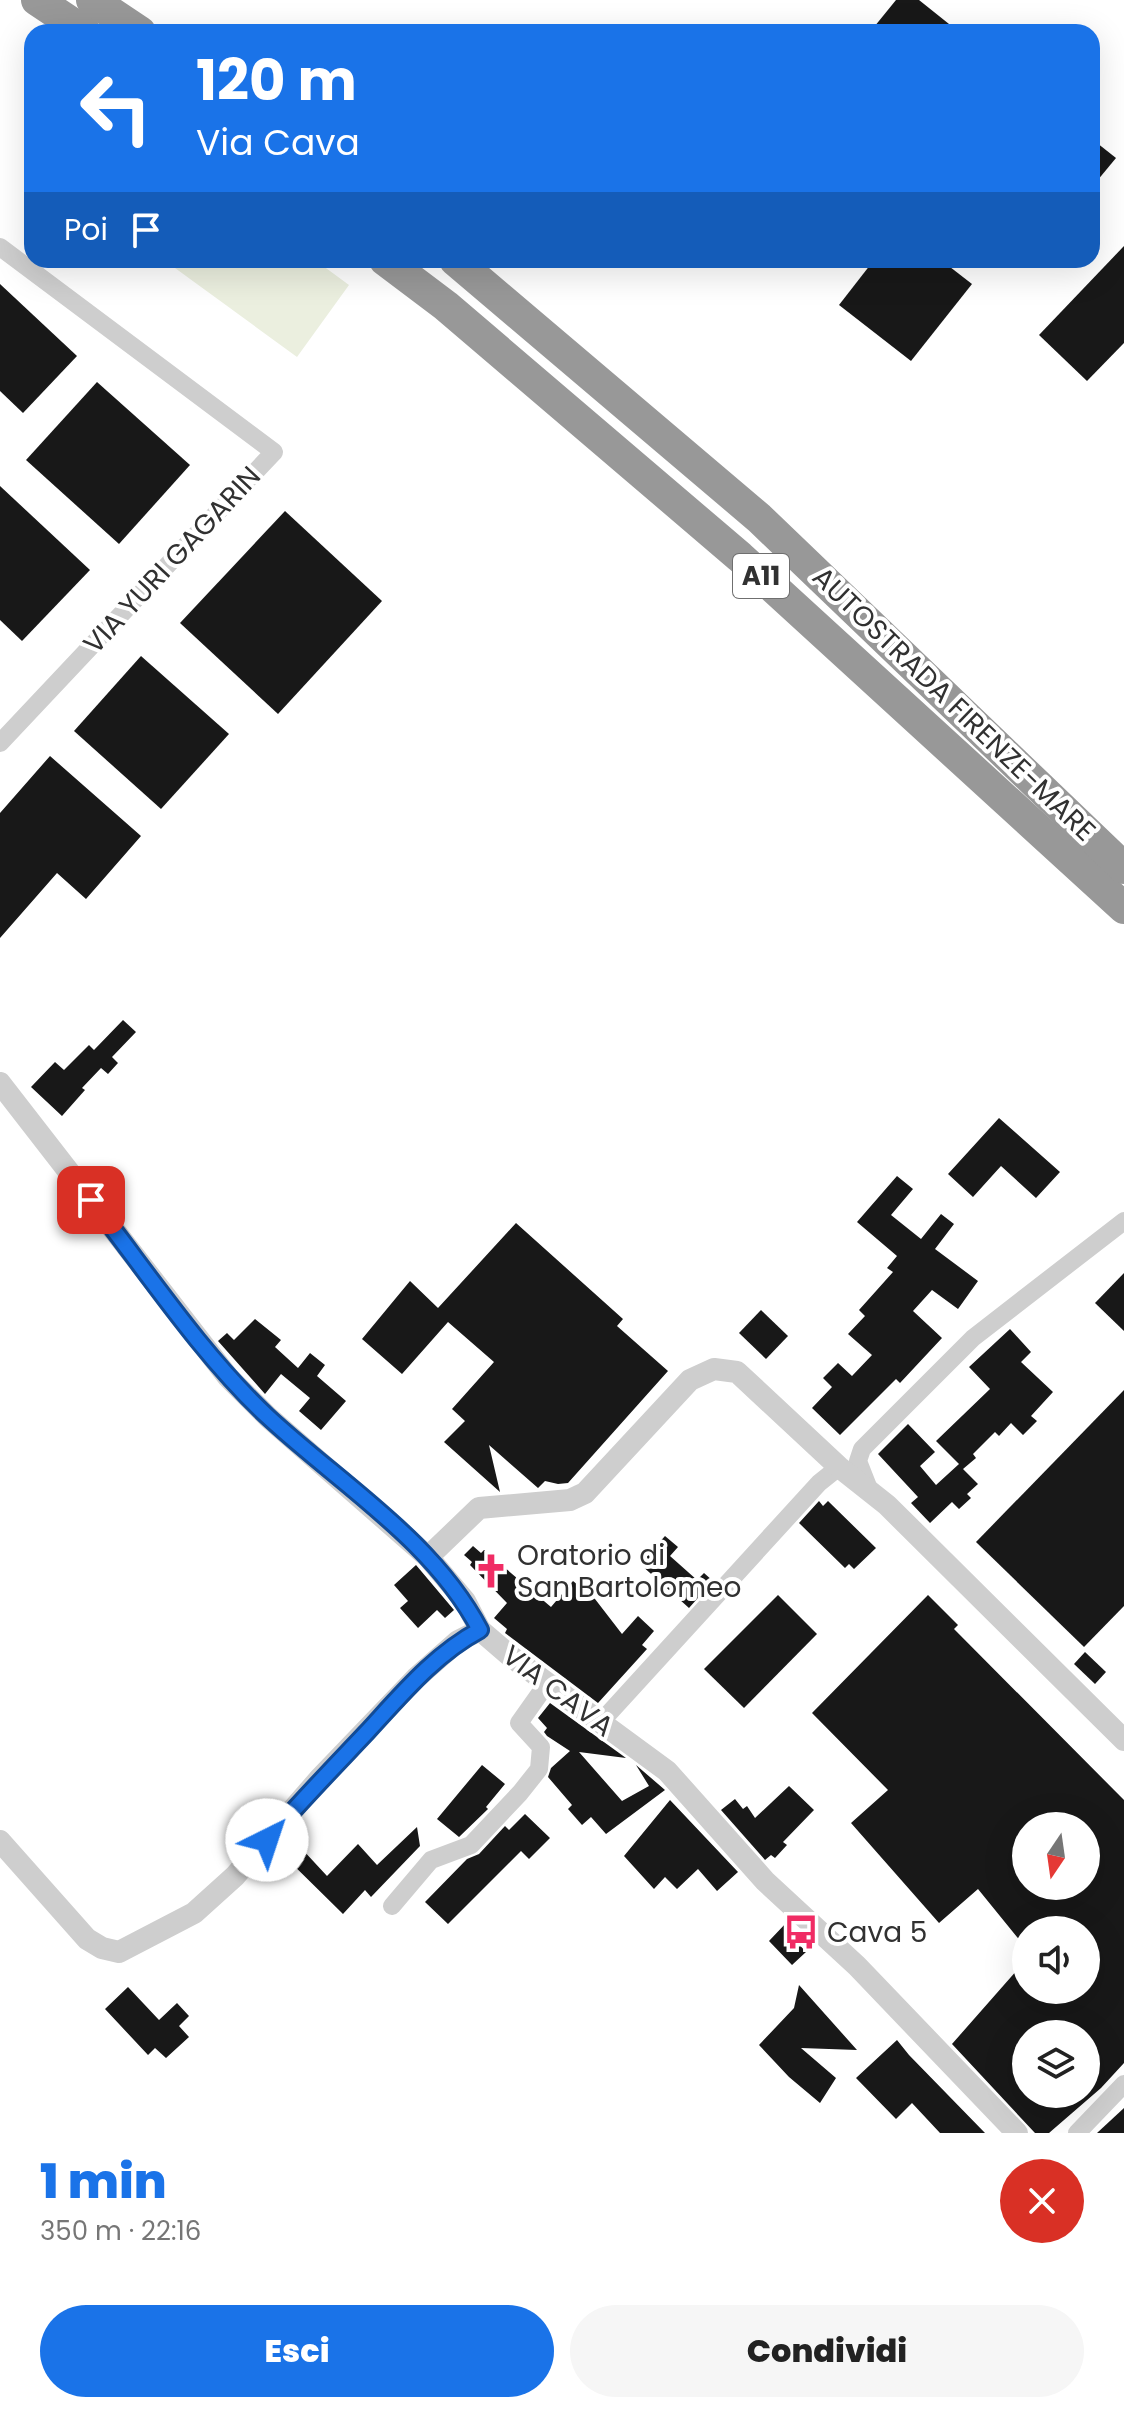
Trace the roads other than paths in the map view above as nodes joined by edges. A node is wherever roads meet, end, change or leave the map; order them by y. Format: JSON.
{"nodes":[{"id":1,"x":37,"y":0,"type":"edge"},
{"id":2,"x":92,"y":0,"type":"edge"},
{"id":3,"x":73,"y":24,"type":"edge"},
{"id":4,"x":128,"y":24,"type":"edge"},
{"id":5,"x":0,"y":247,"type":"edge"},
{"id":6,"x":24,"y":265,"type":"edge"},
{"id":7,"x":28,"y":268,"type":"edge"},
{"id":8,"x":396,"y":268,"type":"edge"},
{"id":9,"x":464,"y":268,"type":"edge"},
{"id":10,"x":0,"y":743,"type":"edge"},
{"id":11,"x":1124,"y":868,"type":"edge"},
{"id":12,"x":1124,"y":908,"type":"edge"},
{"id":13,"x":0,"y":1083,"type":"edge"},
{"id":14,"x":1124,"y":1221,"type":"edge"},
{"id":15,"x":839,"y":1467,"type":"junction"},
{"id":16,"x":869,"y":1489,"type":"junction"},
{"id":17,"x":428,"y":1557,"type":"junction"},
{"id":18,"x":480,"y":1630,"type":"junction"},
{"id":19,"x":548,"y":1682,"type":"junction"},
{"id":20,"x":600,"y":1723,"type":"junction"},
{"id":21,"x":1124,"y":1740,"type":"edge"},
{"id":22,"x":0,"y":1841,"type":"edge"},
{"id":23,"x":392,"y":1906,"type":"dead end"},
{"id":24,"x":1124,"y":2084,"type":"edge"},
{"id":25,"x":1017,"y":2133,"type":"edge"},
{"id":26,"x":1077,"y":2133,"type":"edge"}],
"edges":[{"from":1,"to":3,"type":"highway"},
{"from":2,"to":4,"type":"highway"},
{"from":5,"to":6,"type":"street","name":"VIA YURI GAGARIN"},
{"from":7,"to":10,"type":"street","name":"VIA YURI GAGARIN"},
{"from":8,"to":12,"type":"highway","name":"AUTOSTRADA FIRENZE-MARE","number":"A11"},
{"from":9,"to":11,"type":"highway","name":"AUTOSTRADA FIRENZE-MARE","number":"A11"},
{"from":13,"to":17,"type":"street","name":"VIA CAVA"},
{"from":14,"to":16,"type":"street"},
{"from":15,"to":16,"type":"street"},
{"from":15,"to":17,"type":"street"},
{"from":15,"to":20,"type":"street"},
{"from":16,"to":21,"type":"street"},
{"from":17,"to":18,"type":"street","name":"VIA CAVA"},
{"from":18,"to":19,"type":"street","name":"VIA CAVA"},
{"from":18,"to":22,"type":"street"},
{"from":19,"to":20,"type":"street","name":"VIA CAVA"},
{"from":19,"to":23,"type":"street"},
{"from":20,"to":25,"type":"street","name":"VIA CAVA"},
{"from":24,"to":26,"type":"street"}]}
